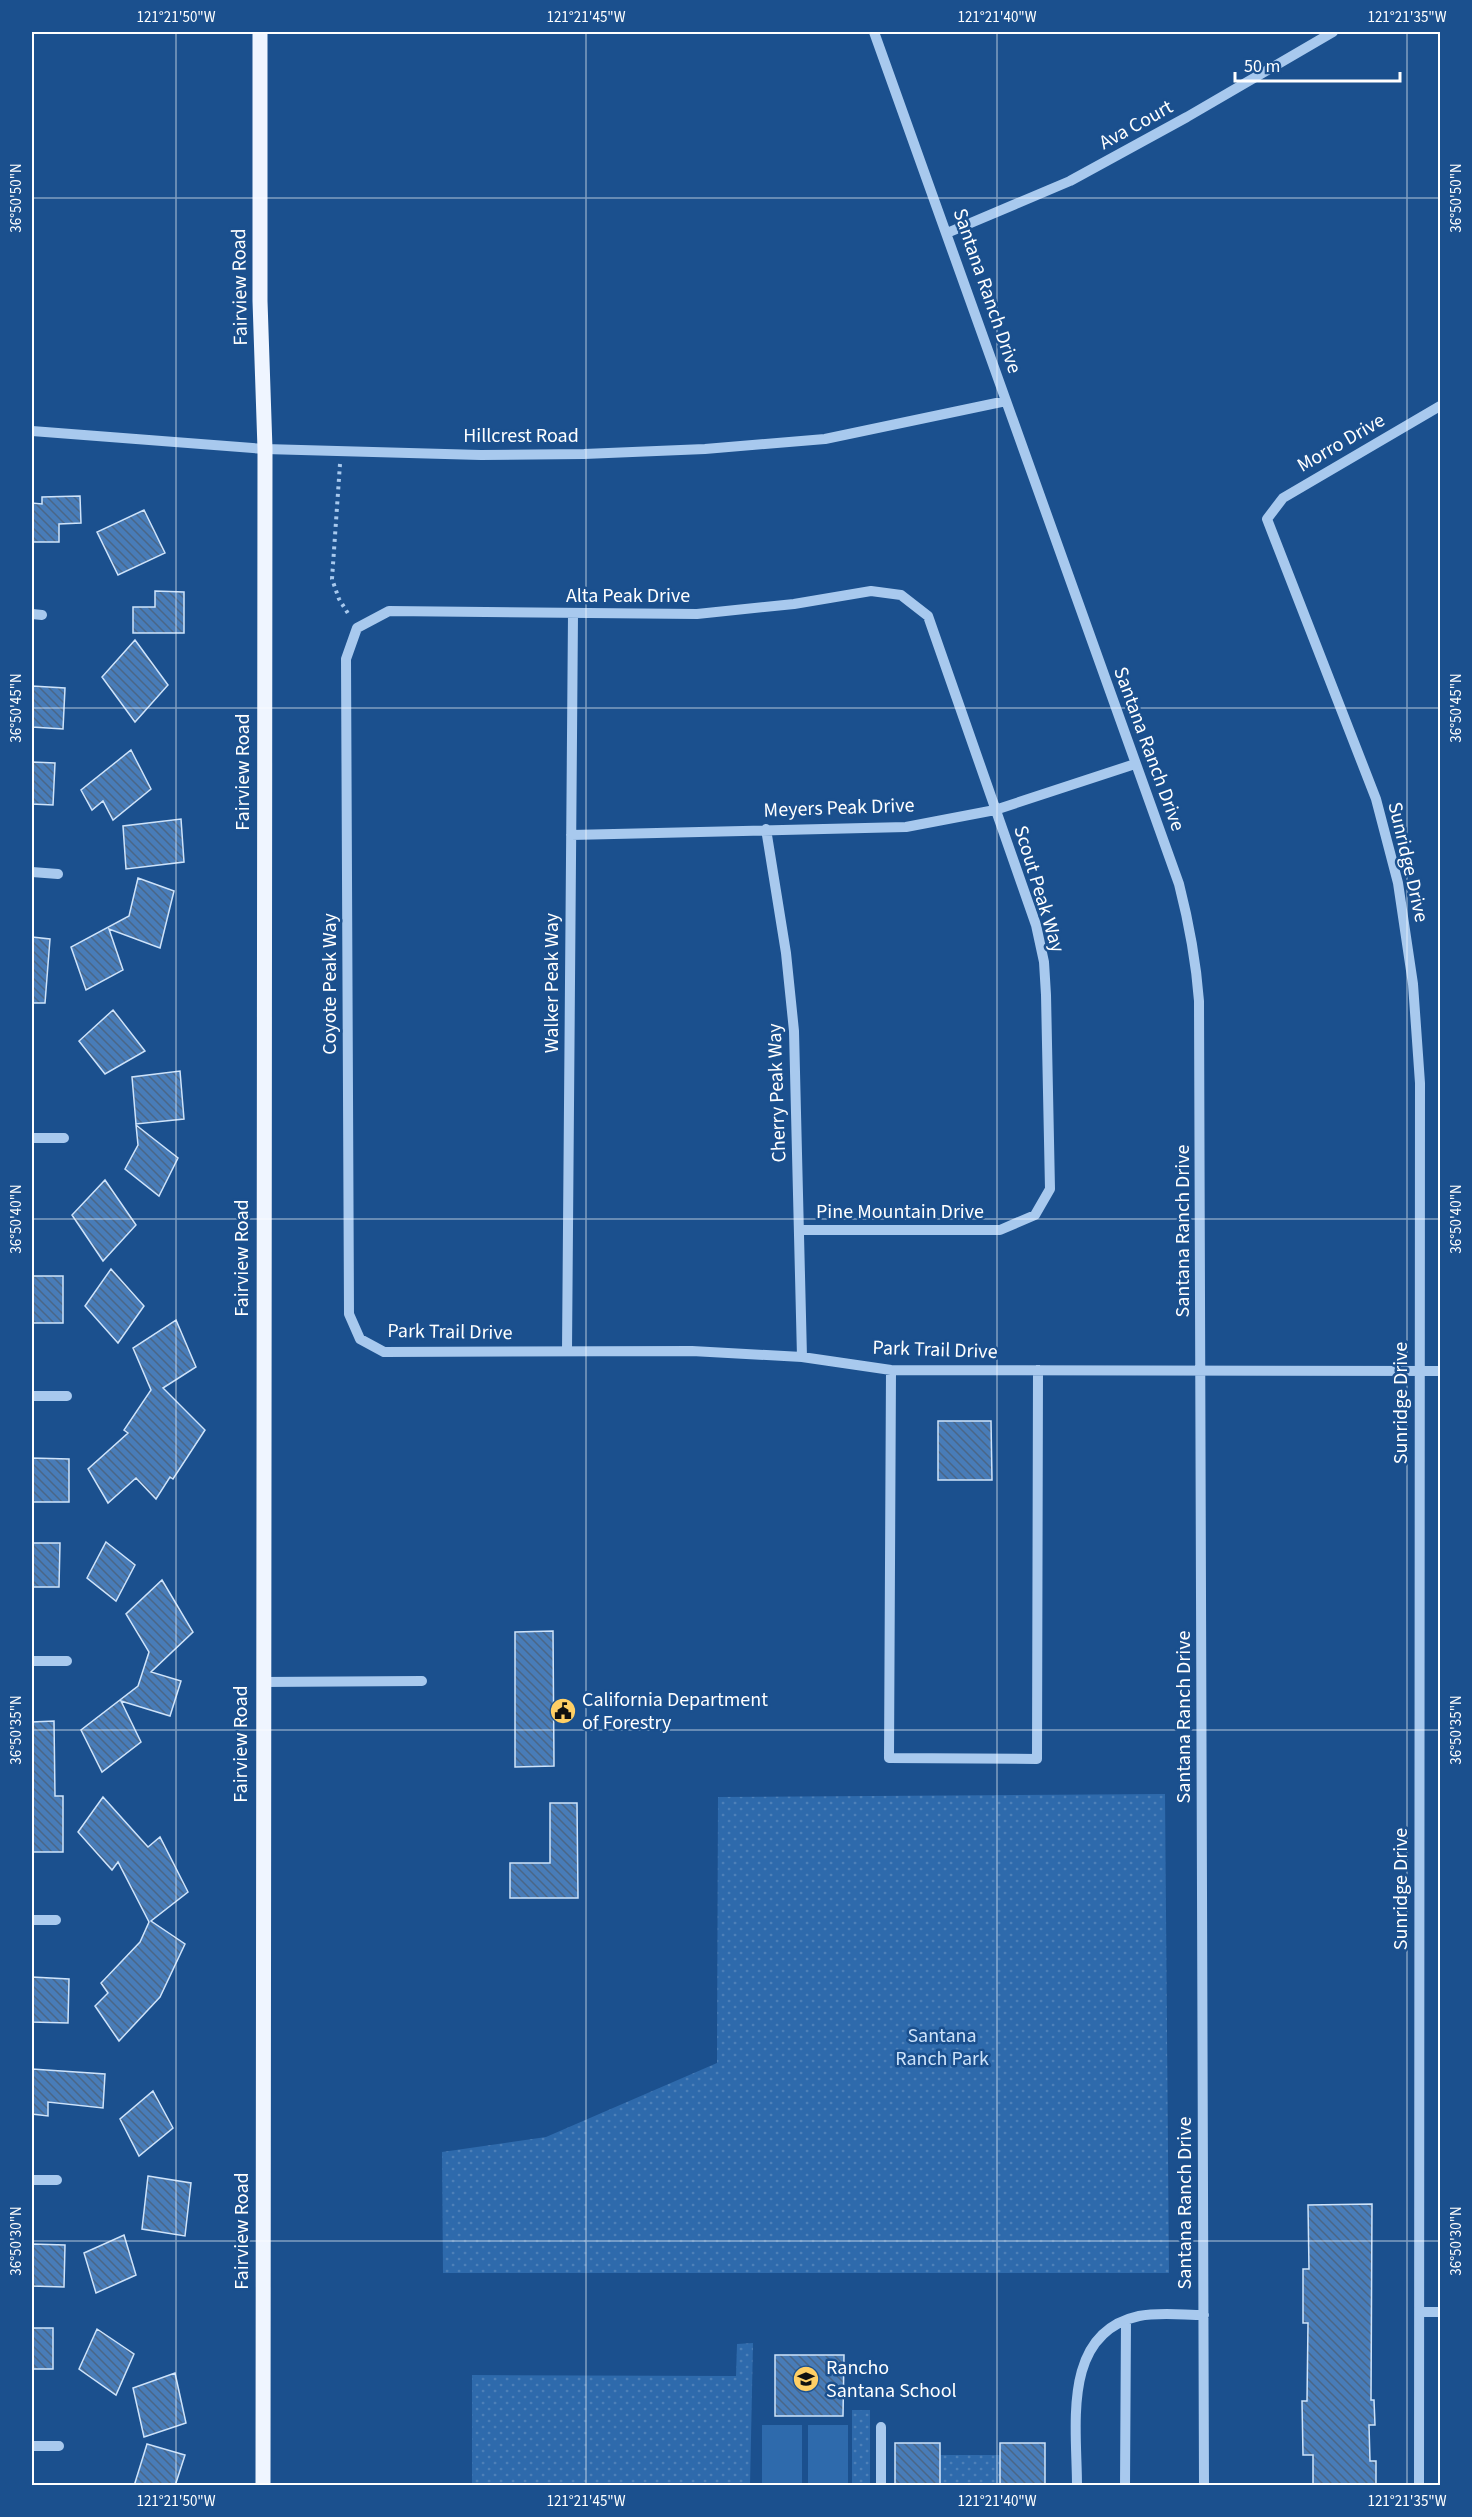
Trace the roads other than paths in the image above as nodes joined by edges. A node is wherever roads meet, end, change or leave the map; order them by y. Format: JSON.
{"nodes":[{"id":1,"x":260,"y":32,"type":"edge"},
{"id":2,"x":874,"y":32,"type":"edge"},
{"id":3,"x":1332,"y":32,"type":"edge"},
{"id":4,"x":947,"y":233,"type":"junction"},
{"id":5,"x":1006,"y":401,"type":"junction"},
{"id":6,"x":1440,"y":406,"type":"edge"},
{"id":7,"x":32,"y":431,"type":"edge"},
{"id":8,"x":264,"y":449,"type":"junction"},
{"id":9,"x":1267,"y":519,"type":"joint"},
{"id":10,"x":901,"y":595,"type":"joint"},
{"id":11,"x":573,"y":614,"type":"junction"},
{"id":12,"x":357,"y":628,"type":"joint"},
{"id":13,"x":1135,"y":764,"type":"junction"},
{"id":14,"x":995,"y":810,"type":"junction"},
{"id":15,"x":766,"y":829,"type":"junction"},
{"id":16,"x":571,"y":835,"type":"junction"},
{"id":17,"x":32,"y":872,"type":"edge"},
{"id":18,"x":58,"y":874,"type":"dead end"},
{"id":19,"x":32,"y":1138,"type":"edge"},
{"id":20,"x":64,"y":1138,"type":"dead end"},
{"id":21,"x":1035,"y":1215,"type":"joint"},
{"id":22,"x":799,"y":1230,"type":"junction"},
{"id":23,"x":360,"y":1339,"type":"joint"},
{"id":24,"x":567,"y":1351,"type":"junction"},
{"id":25,"x":802,"y":1357,"type":"junction"},
{"id":26,"x":891,"y":1370,"type":"junction"},
{"id":27,"x":1038,"y":1371,"type":"junction"},
{"id":28,"x":1202,"y":1371,"type":"junction"},
{"id":29,"x":1419,"y":1371,"type":"junction"},
{"id":30,"x":1440,"y":1371,"type":"edge"},
{"id":31,"x":32,"y":1396,"type":"edge"},
{"id":32,"x":67,"y":1396,"type":"dead end"},
{"id":33,"x":32,"y":1661,"type":"edge"},
{"id":34,"x":67,"y":1661,"type":"dead end"},
{"id":35,"x":422,"y":1681,"type":"dead end"},
{"id":36,"x":262,"y":1682,"type":"junction"},
{"id":37,"x":32,"y":1920,"type":"edge"},
{"id":38,"x":56,"y":1920,"type":"dead end"},
{"id":39,"x":32,"y":2180,"type":"edge"},
{"id":40,"x":57,"y":2180,"type":"dead end"},
{"id":41,"x":1420,"y":2312,"type":"junction"},
{"id":42,"x":1440,"y":2312,"type":"edge"},
{"id":43,"x":1204,"y":2314,"type":"junction"},
{"id":44,"x":1126,"y":2320,"type":"junction"},
{"id":45,"x":881,"y":2427,"type":"dead end"},
{"id":46,"x":32,"y":2446,"type":"edge"},
{"id":47,"x":59,"y":2446,"type":"dead end"},
{"id":48,"x":263,"y":2486,"type":"edge"},
{"id":49,"x":881,"y":2486,"type":"edge"},
{"id":50,"x":1077,"y":2486,"type":"edge"},
{"id":51,"x":1125,"y":2486,"type":"edge"},
{"id":52,"x":1204,"y":2486,"type":"edge"},
{"id":53,"x":1419,"y":2486,"type":"edge"}],
"edges":[{"from":1,"to":8,"type":"main road","name":"Fairview Road"},
{"from":2,"to":4,"type":"street","name":"Santana Ranch Drive"},
{"from":3,"to":4,"type":"street","name":"Ava Court"},
{"from":4,"to":5,"type":"street","name":"Santana Ranch Drive"},
{"from":5,"to":8,"type":"street","name":"Hillcrest Road"},
{"from":5,"to":13,"type":"street","name":"Santana Ranch Drive"},
{"from":6,"to":9,"type":"street","name":"Morro Drive"},
{"from":7,"to":8,"type":"street","name":"Hillcrest Road"},
{"from":8,"to":36,"type":"main road","name":"Fairview Road"},
{"from":9,"to":29,"type":"street","name":"Sunridge Drive"},
{"from":10,"to":11,"type":"street","name":"Alta Peak Drive"},
{"from":10,"to":14,"type":"street","name":"Scout Peak Way"},
{"from":11,"to":12,"type":"street","name":"Alta Peak Drive"},
{"from":11,"to":16,"type":"street","name":"Walker Peak Way"},
{"from":12,"to":23,"type":"street","name":"Coyote Peak Way"},
{"from":13,"to":14,"type":"street","name":"Meyers Peak Drive"},
{"from":13,"to":28,"type":"street","name":"Santana Ranch Drive"},
{"from":14,"to":15,"type":"street","name":"Meyers Peak Drive"},
{"from":14,"to":21,"type":"street","name":"Scout Peak Way"},
{"from":15,"to":16,"type":"street","name":"Meyers Peak Drive"},
{"from":15,"to":22,"type":"street","name":"Cherry Peak Way"},
{"from":16,"to":24,"type":"street","name":"Walker Peak Way"},
{"from":17,"to":18,"type":"street"},
{"from":19,"to":20,"type":"street"},
{"from":21,"to":22,"type":"street","name":"Pine Mountain Drive"},
{"from":22,"to":25,"type":"street","name":"Cherry Peak Way"},
{"from":23,"to":24,"type":"street","name":"Park Trail Drive"},
{"from":24,"to":25,"type":"street","name":"Park Trail Drive"},
{"from":25,"to":26,"type":"street","name":"Park Trail Drive"},
{"from":26,"to":27,"type":"street","name":"Park Trail Drive"},
{"from":26,"to":27,"type":"street"},
{"from":27,"to":28,"type":"street","name":"Park Trail Drive"},
{"from":28,"to":29,"type":"street","name":"Park Trail Drive"},
{"from":28,"to":43,"type":"street","name":"Santana Ranch Drive"},
{"from":29,"to":30,"type":"street","name":"Park Trail Drive"},
{"from":29,"to":41,"type":"street","name":"Sunridge Drive"},
{"from":31,"to":32,"type":"street"},
{"from":33,"to":34,"type":"street"},
{"from":35,"to":36,"type":"street"},
{"from":36,"to":48,"type":"main road","name":"Fairview Road"},
{"from":37,"to":38,"type":"street"},
{"from":39,"to":40,"type":"street"},
{"from":41,"to":42,"type":"street"},
{"from":41,"to":53,"type":"street","name":"Sunridge Drive"},
{"from":43,"to":44,"type":"street"},
{"from":43,"to":52,"type":"street","name":"Santana Ranch Drive"},
{"from":44,"to":50,"type":"street"},
{"from":44,"to":51,"type":"street"},
{"from":45,"to":49,"type":"street"},
{"from":46,"to":47,"type":"street"}]}
